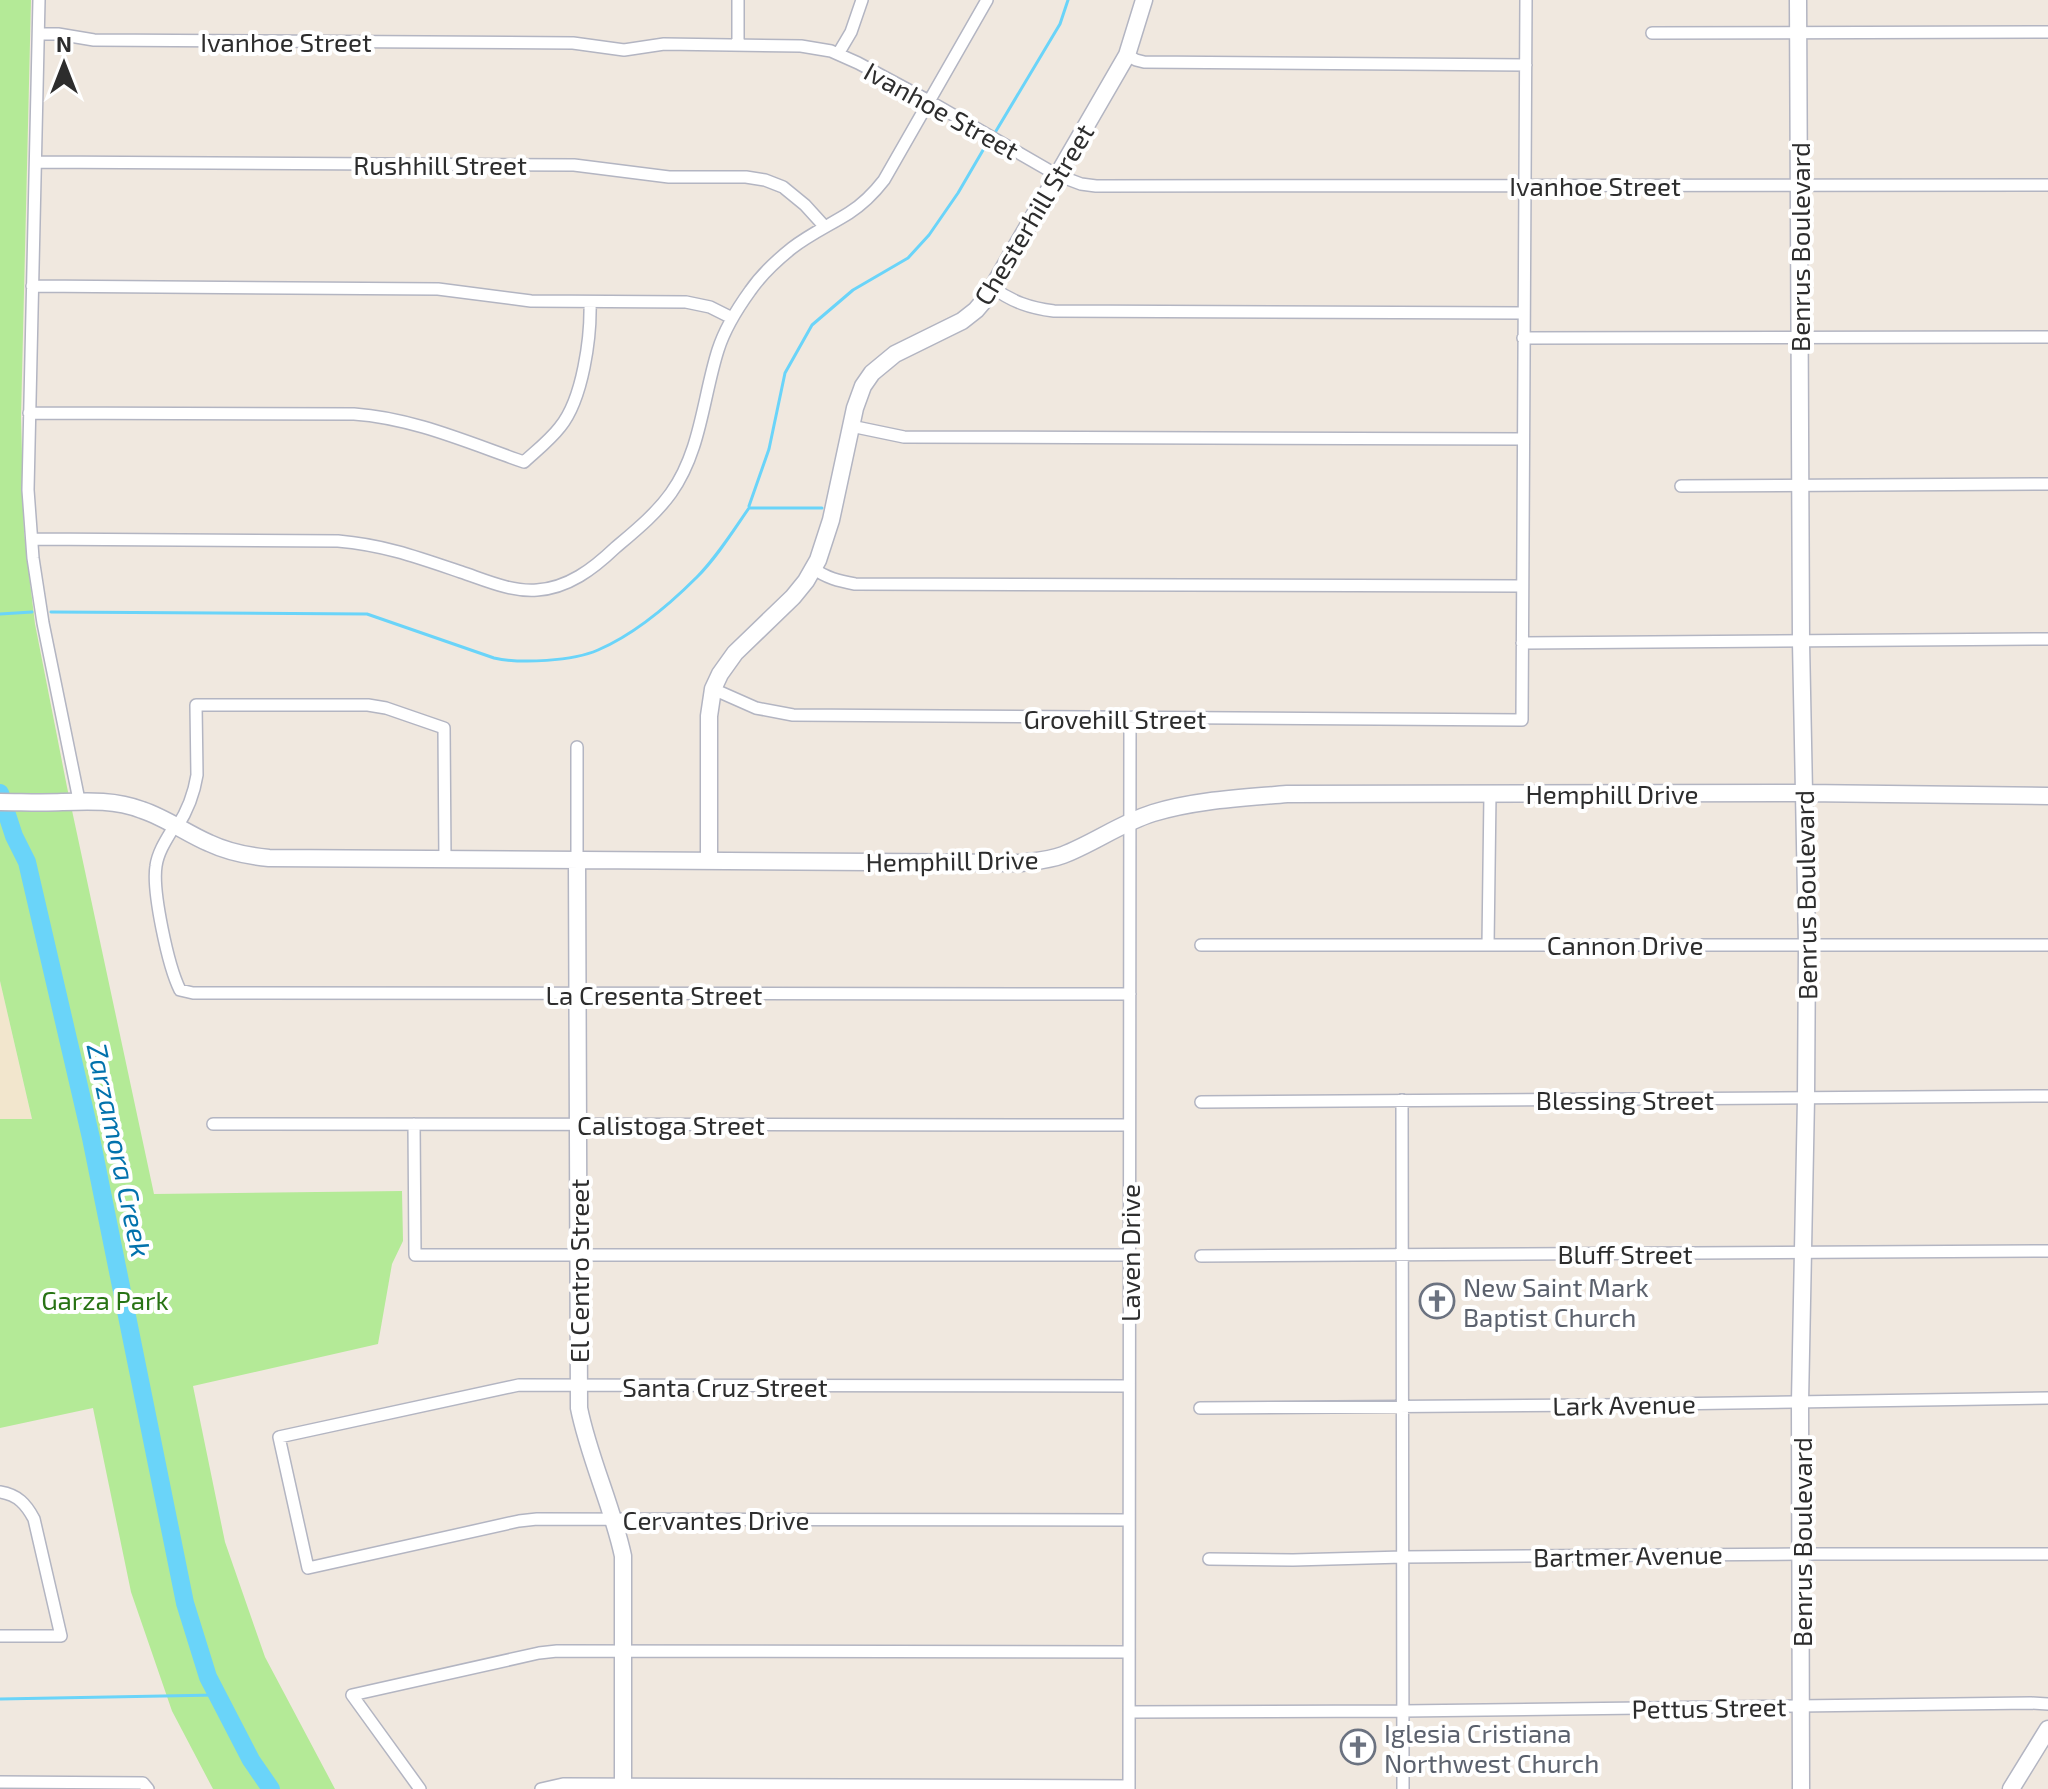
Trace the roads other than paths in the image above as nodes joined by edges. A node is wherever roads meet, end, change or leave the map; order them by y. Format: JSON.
{"nodes":[{"id":1,"x":39,"y":0,"type":"edge"},
{"id":2,"x":738,"y":0,"type":"edge"},
{"id":3,"x":862,"y":0,"type":"edge"},
{"id":4,"x":987,"y":0,"type":"edge"},
{"id":5,"x":1144,"y":0,"type":"edge"},
{"id":6,"x":1526,"y":0,"type":"edge"},
{"id":7,"x":1798,"y":0,"type":"edge"},
{"id":8,"x":1798,"y":32,"type":"junction"},
{"id":9,"x":2048,"y":32,"type":"edge"},
{"id":10,"x":1652,"y":33,"type":"dead end"},
{"id":11,"x":39,"y":34,"type":"junction"},
{"id":12,"x":738,"y":45,"type":"junction"},
{"id":13,"x":838,"y":54,"type":"junction"},
{"id":14,"x":1127,"y":55,"type":"junction"},
{"id":15,"x":1526,"y":65,"type":"junction"},
{"id":16,"x":929,"y":101,"type":"junction"},
{"id":17,"x":36,"y":162,"type":"junction"},
{"id":18,"x":1057,"y":175,"type":"junction"},
{"id":19,"x":1799,"y":184,"type":"junction"},
{"id":20,"x":2048,"y":185,"type":"edge"},
{"id":21,"x":1524,"y":186,"type":"junction"},
{"id":22,"x":825,"y":227,"type":"junction"},
{"id":23,"x":32,"y":286,"type":"junction"},
{"id":24,"x":992,"y":287,"type":"junction"},
{"id":25,"x":590,"y":302,"type":"junction"},
{"id":26,"x":1523,"y":313,"type":"junction"},
{"id":27,"x":732,"y":318,"type":"junction"},
{"id":28,"x":1800,"y":336,"type":"junction"},
{"id":29,"x":2048,"y":337,"type":"edge"},
{"id":30,"x":1523,"y":338,"type":"junction"},
{"id":31,"x":29,"y":413,"type":"junction"},
{"id":32,"x":851,"y":426,"type":"junction"},
{"id":33,"x":1522,"y":439,"type":"junction"},
{"id":34,"x":2048,"y":484,"type":"edge"},
{"id":35,"x":1681,"y":486,"type":"dead end"},
{"id":36,"x":1800,"y":486,"type":"junction"},
{"id":37,"x":32,"y":539,"type":"junction"},
{"id":38,"x":813,"y":568,"type":"junction"},
{"id":39,"x":1522,"y":586,"type":"junction"},
{"id":40,"x":2048,"y":639,"type":"edge"},
{"id":41,"x":1801,"y":642,"type":"junction"},
{"id":42,"x":1522,"y":643,"type":"junction"},
{"id":43,"x":713,"y":689,"type":"junction"},
{"id":44,"x":1130,"y":718,"type":"junction"},
{"id":45,"x":577,"y":747,"type":"dead end"},
{"id":46,"x":1804,"y":793,"type":"junction"},
{"id":47,"x":1490,"y":794,"type":"junction"},
{"id":48,"x":2048,"y":796,"type":"edge"},
{"id":49,"x":71,"y":801,"type":"junction"},
{"id":50,"x":0,"y":802,"type":"edge"},
{"id":51,"x":1129,"y":822,"type":"junction"},
{"id":52,"x":176,"y":826,"type":"junction"},
{"id":53,"x":445,"y":860,"type":"junction"},
{"id":54,"x":577,"y":860,"type":"junction"},
{"id":55,"x":709,"y":861,"type":"junction"},
{"id":56,"x":1807,"y":944,"type":"junction"},
{"id":57,"x":1201,"y":945,"type":"dead end"},
{"id":58,"x":1488,"y":945,"type":"junction"},
{"id":59,"x":2048,"y":945,"type":"edge"},
{"id":60,"x":578,"y":994,"type":"junction"},
{"id":61,"x":1130,"y":994,"type":"junction"},
{"id":62,"x":2048,"y":1096,"type":"edge"},
{"id":63,"x":1806,"y":1098,"type":"junction"},
{"id":64,"x":1402,"y":1100,"type":"junction"},
{"id":65,"x":1201,"y":1102,"type":"dead end"},
{"id":66,"x":213,"y":1124,"type":"dead end"},
{"id":67,"x":414,"y":1124,"type":"junction"},
{"id":68,"x":578,"y":1124,"type":"junction"},
{"id":69,"x":1129,"y":1125,"type":"junction"},
{"id":70,"x":1802,"y":1251,"type":"junction"},
{"id":71,"x":2048,"y":1251,"type":"edge"},
{"id":72,"x":577,"y":1255,"type":"junction"},
{"id":73,"x":1129,"y":1255,"type":"junction"},
{"id":74,"x":1403,"y":1255,"type":"junction"},
{"id":75,"x":1201,"y":1256,"type":"dead end"},
{"id":76,"x":578,"y":1385,"type":"junction"},
{"id":77,"x":1129,"y":1386,"type":"junction"},
{"id":78,"x":2048,"y":1398,"type":"edge"},
{"id":79,"x":1800,"y":1402,"type":"junction"},
{"id":80,"x":1403,"y":1406,"type":"junction"},
{"id":81,"x":1200,"y":1408,"type":"dead end"},
{"id":82,"x":0,"y":1492,"type":"edge"},
{"id":83,"x":613,"y":1519,"type":"junction"},
{"id":84,"x":1129,"y":1520,"type":"junction"},
{"id":85,"x":1800,"y":1554,"type":"junction"},
{"id":86,"x":2048,"y":1554,"type":"edge"},
{"id":87,"x":1403,"y":1557,"type":"junction"},
{"id":88,"x":1209,"y":1559,"type":"dead end"},
{"id":89,"x":308,"y":1568,"type":"joint"},
{"id":90,"x":0,"y":1636,"type":"edge"},
{"id":91,"x":624,"y":1652,"type":"junction"},
{"id":92,"x":1129,"y":1652,"type":"junction"},
{"id":93,"x":2048,"y":1704,"type":"edge"},
{"id":94,"x":1801,"y":1705,"type":"junction"},
{"id":95,"x":1403,"y":1711,"type":"junction"},
{"id":96,"x":1129,"y":1712,"type":"junction"},
{"id":97,"x":2048,"y":1729,"type":"edge"},
{"id":98,"x":0,"y":1782,"type":"edge"},
{"id":99,"x":623,"y":1787,"type":"edge"},
{"id":100,"x":1129,"y":1788,"type":"edge"},
{"id":101,"x":148,"y":1789,"type":"edge"},
{"id":102,"x":420,"y":1789,"type":"edge"},
{"id":103,"x":541,"y":1789,"type":"edge"},
{"id":104,"x":1403,"y":1789,"type":"edge"},
{"id":105,"x":1801,"y":1789,"type":"edge"},
{"id":106,"x":2011,"y":1789,"type":"edge"}],
"edges":[{"from":1,"to":11,"type":"street"},
{"from":2,"to":12,"type":"street"},
{"from":3,"to":13,"type":"street"},
{"from":4,"to":16,"type":"street"},
{"from":5,"to":14,"type":"street","name":"Chesterhill Street"},
{"from":6,"to":15,"type":"street"},
{"from":7,"to":8,"type":"street","name":"Benrus Boulevard"},
{"from":8,"to":9,"type":"street"},
{"from":8,"to":10,"type":"street"},
{"from":8,"to":19,"type":"street","name":"Benrus Boulevard"},
{"from":11,"to":12,"type":"street","name":"Ivanhoe Street"},
{"from":11,"to":17,"type":"street"},
{"from":12,"to":13,"type":"street","name":"Ivanhoe Street"},
{"from":13,"to":16,"type":"street","name":"Ivanhoe Street"},
{"from":14,"to":15,"type":"street"},
{"from":14,"to":18,"type":"street","name":"Chesterhill Street"},
{"from":15,"to":21,"type":"street"},
{"from":16,"to":18,"type":"street","name":"Ivanhoe Street"},
{"from":16,"to":22,"type":"street"},
{"from":17,"to":22,"type":"street","name":"Rushhill Street"},
{"from":17,"to":23,"type":"street"},
{"from":18,"to":21,"type":"street","name":"Ivanhoe Street"},
{"from":18,"to":24,"type":"street","name":"Chesterhill Street"},
{"from":19,"to":20,"type":"street","name":"Ivanhoe Street"},
{"from":19,"to":21,"type":"street","name":"Ivanhoe Street"},
{"from":19,"to":28,"type":"street","name":"Benrus Boulevard"},
{"from":21,"to":26,"type":"street"},
{"from":22,"to":27,"type":"street"},
{"from":23,"to":25,"type":"street"},
{"from":23,"to":31,"type":"street"},
{"from":24,"to":26,"type":"street"},
{"from":24,"to":32,"type":"street","name":"Chesterhill Street"},
{"from":25,"to":27,"type":"street"},
{"from":25,"to":31,"type":"street"},
{"from":26,"to":30,"type":"street"},
{"from":27,"to":37,"type":"street"},
{"from":28,"to":29,"type":"street"},
{"from":28,"to":30,"type":"street"},
{"from":28,"to":36,"type":"street","name":"Benrus Boulevard"},
{"from":30,"to":33,"type":"street"},
{"from":31,"to":37,"type":"street"},
{"from":32,"to":33,"type":"street"},
{"from":32,"to":38,"type":"street","name":"Chesterhill Street"},
{"from":33,"to":39,"type":"street"},
{"from":34,"to":36,"type":"street"},
{"from":35,"to":36,"type":"street"},
{"from":36,"to":41,"type":"street","name":"Benrus Boulevard"},
{"from":37,"to":49,"type":"street"},
{"from":38,"to":39,"type":"street"},
{"from":38,"to":43,"type":"street","name":"Chesterhill Street"},
{"from":39,"to":42,"type":"street"},
{"from":40,"to":41,"type":"street"},
{"from":41,"to":42,"type":"street"},
{"from":41,"to":46,"type":"street","name":"Benrus Boulevard"},
{"from":42,"to":44,"type":"street","name":"Grovehill Street"},
{"from":43,"to":44,"type":"street","name":"Grovehill Street"},
{"from":43,"to":55,"type":"street","name":"Chesterhill Street"},
{"from":44,"to":51,"type":"street","name":"Laven Drive"},
{"from":45,"to":54,"type":"street","name":"El Centro Street"},
{"from":46,"to":47,"type":"street","name":"Hemphill Drive"},
{"from":46,"to":48,"type":"street","name":"Hemphill Drive"},
{"from":46,"to":56,"type":"street","name":"Benrus Boulevard"},
{"from":47,"to":51,"type":"street","name":"Hemphill Drive"},
{"from":47,"to":58,"type":"street"},
{"from":49,"to":50,"type":"street","name":"Hemphill Drive"},
{"from":49,"to":52,"type":"street","name":"Hemphill Drive"},
{"from":51,"to":55,"type":"street","name":"Hemphill Drive"},
{"from":51,"to":61,"type":"street","name":"Laven Drive"},
{"from":52,"to":53,"type":"street","name":"Hemphill Drive"},
{"from":52,"to":53,"type":"street"},
{"from":52,"to":60,"type":"street","name":"La Cresenta Street"},
{"from":53,"to":54,"type":"street","name":"Hemphill Drive"},
{"from":54,"to":55,"type":"street","name":"Hemphill Drive"},
{"from":54,"to":60,"type":"street","name":"El Centro Street"},
{"from":56,"to":58,"type":"street","name":"Cannon Drive"},
{"from":56,"to":59,"type":"street","name":"Cannon Drive"},
{"from":56,"to":63,"type":"street","name":"Benrus Boulevard"},
{"from":57,"to":58,"type":"street","name":"Cannon Drive"},
{"from":60,"to":61,"type":"street","name":"La Cresenta Street"},
{"from":60,"to":68,"type":"street","name":"El Centro Street"},
{"from":61,"to":69,"type":"street","name":"Laven Drive"},
{"from":62,"to":63,"type":"street","name":"Blessing Street"},
{"from":63,"to":64,"type":"street","name":"Blessing Street"},
{"from":63,"to":70,"type":"street","name":"Benrus Boulevard"},
{"from":64,"to":65,"type":"street","name":"Blessing Street"},
{"from":64,"to":74,"type":"street"},
{"from":66,"to":67,"type":"street","name":"Calistoga Street"},
{"from":67,"to":68,"type":"street","name":"Calistoga Street"},
{"from":67,"to":72,"type":"street"},
{"from":68,"to":69,"type":"street","name":"Calistoga Street"},
{"from":68,"to":72,"type":"street","name":"El Centro Street"},
{"from":69,"to":73,"type":"street","name":"Laven Drive"},
{"from":70,"to":71,"type":"street","name":"Bluff Street"},
{"from":70,"to":74,"type":"street","name":"Bluff Street"},
{"from":70,"to":79,"type":"street","name":"Benrus Boulevard"},
{"from":72,"to":73,"type":"street"},
{"from":72,"to":76,"type":"street","name":"El Centro Street"},
{"from":73,"to":77,"type":"street","name":"Laven Drive"},
{"from":74,"to":75,"type":"street","name":"Bluff Street"},
{"from":74,"to":80,"type":"street"},
{"from":76,"to":77,"type":"street","name":"Santa Cruz Street"},
{"from":76,"to":83,"type":"street","name":"El Centro Street"},
{"from":76,"to":89,"type":"street","name":"Santa Cruz Street"},
{"from":77,"to":84,"type":"street","name":"Laven Drive"},
{"from":78,"to":79,"type":"street","name":"Lark Avenue"},
{"from":79,"to":80,"type":"street","name":"Lark Avenue"},
{"from":79,"to":85,"type":"street","name":"Benrus Boulevard"},
{"from":80,"to":81,"type":"street","name":"Lark Avenue"},
{"from":80,"to":87,"type":"street"},
{"from":82,"to":90,"type":"street"},
{"from":83,"to":84,"type":"street","name":"Cervantes Drive"},
{"from":83,"to":89,"type":"street","name":"Cervantes Drive"},
{"from":83,"to":91,"type":"street","name":"El Centro Street"},
{"from":84,"to":92,"type":"street","name":"Laven Drive"},
{"from":85,"to":86,"type":"street","name":"Bartmer Avenue"},
{"from":85,"to":87,"type":"street","name":"Bartmer Avenue"},
{"from":85,"to":94,"type":"street","name":"Benrus Boulevard"},
{"from":87,"to":88,"type":"street","name":"Bartmer Avenue"},
{"from":87,"to":95,"type":"street"},
{"from":91,"to":92,"type":"street"},
{"from":91,"to":99,"type":"street","name":"El Centro Street"},
{"from":91,"to":102,"type":"street"},
{"from":92,"to":96,"type":"street","name":"Laven Drive"},
{"from":93,"to":94,"type":"street","name":"Pettus Street"},
{"from":94,"to":95,"type":"street","name":"Pettus Street"},
{"from":94,"to":105,"type":"street","name":"Benrus Boulevard"},
{"from":95,"to":96,"type":"street","name":"Pettus Street"},
{"from":95,"to":104,"type":"street"},
{"from":96,"to":100,"type":"street","name":"Laven Drive"},
{"from":97,"to":106,"type":"street"},
{"from":98,"to":101,"type":"street"},
{"from":99,"to":100,"type":"street"},
{"from":99,"to":103,"type":"street"}]}
